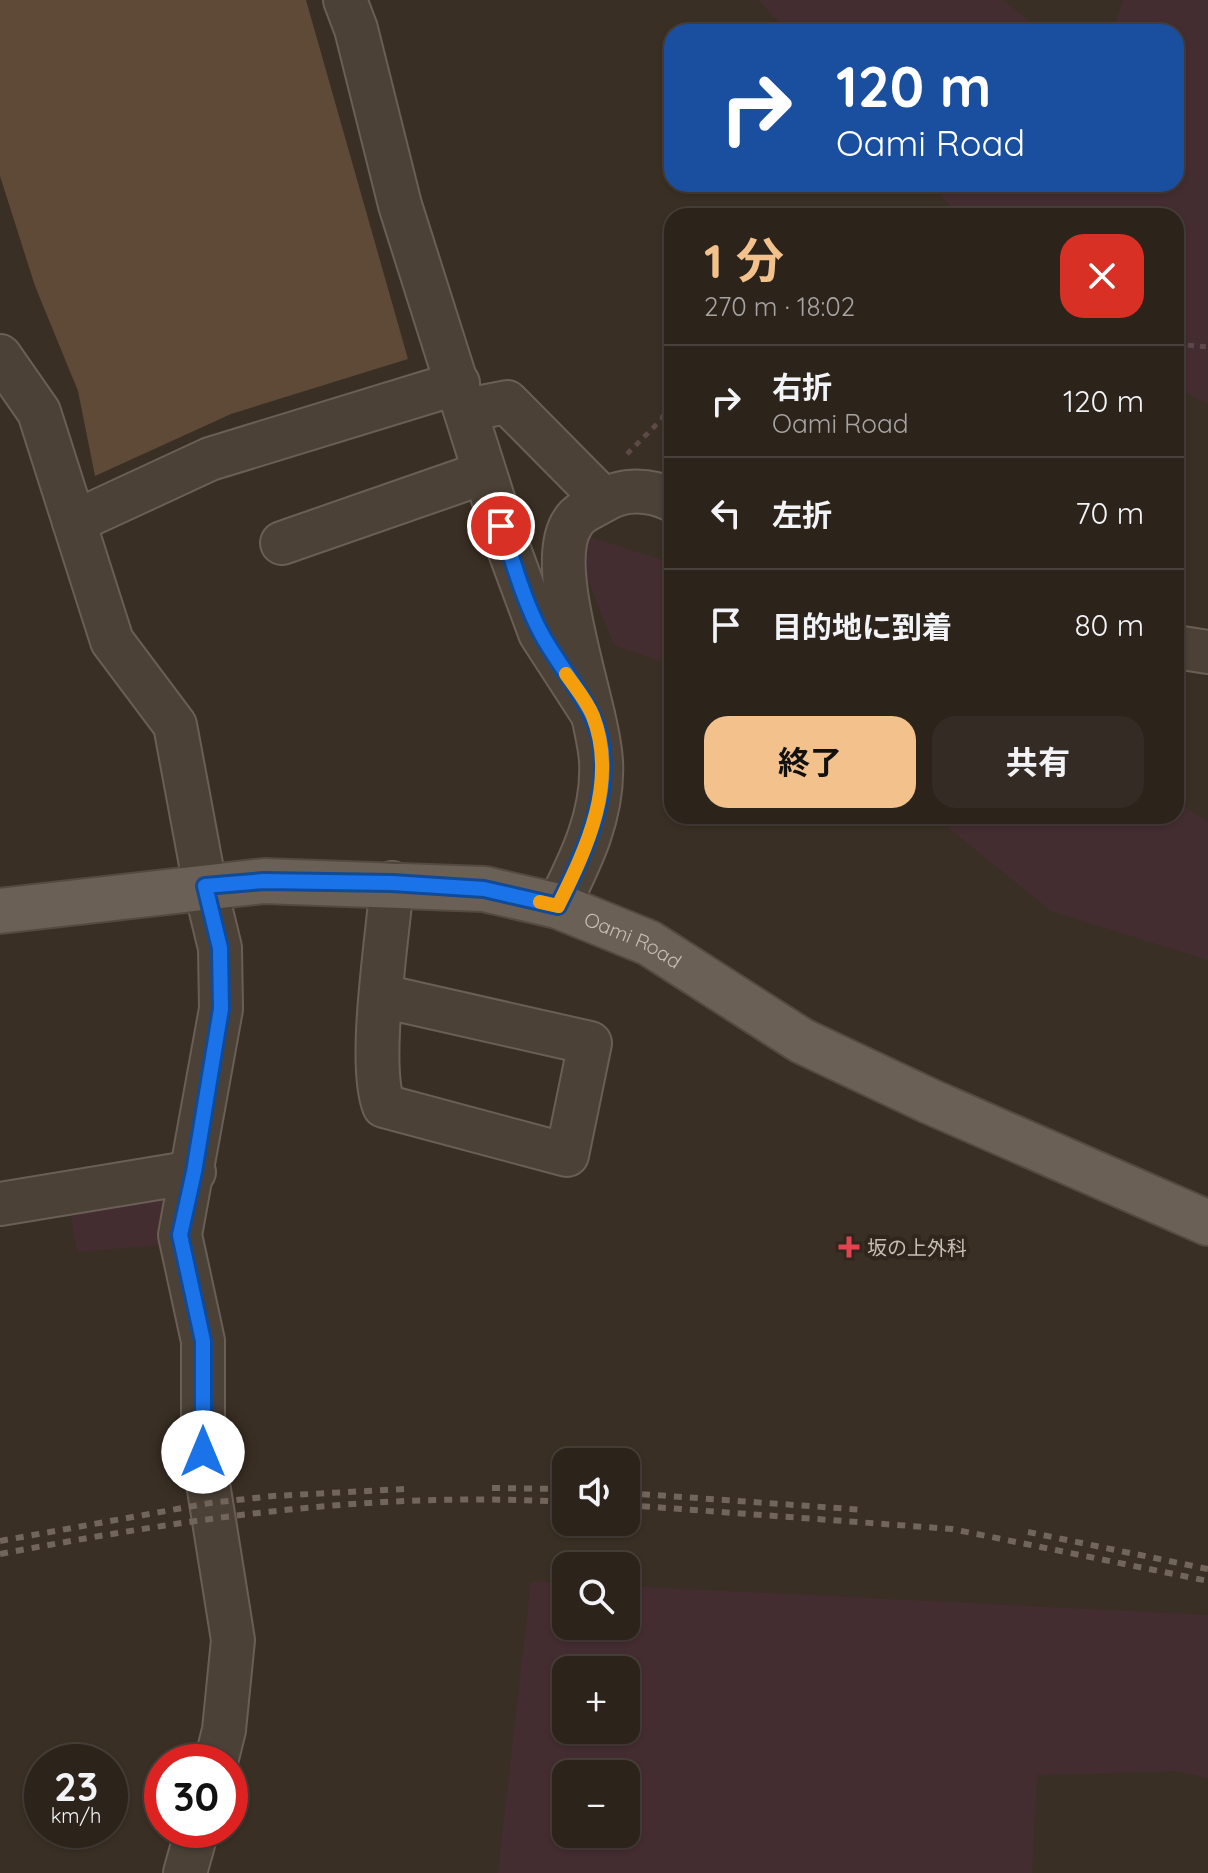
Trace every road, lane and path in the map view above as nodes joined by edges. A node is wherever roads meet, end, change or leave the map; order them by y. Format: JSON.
{"nodes":[{"id":1,"x":345,"y":0,"type":"edge"},
{"id":2,"x":1184,"y":345,"type":"edge"},
{"id":3,"x":1208,"y":347,"type":"edge"},
{"id":4,"x":0,"y":356,"type":"edge"},
{"id":5,"x":462,"y":397,"type":"junction"},
{"id":6,"x":664,"y":413,"type":"edge"},
{"id":7,"x":483,"y":473,"type":"junction"},
{"id":8,"x":598,"y":494,"type":"junction"},
{"id":9,"x":664,"y":495,"type":"edge"},
{"id":10,"x":74,"y":522,"type":"junction"},
{"id":11,"x":282,"y":543,"type":"dead end"},
{"id":12,"x":1184,"y":648,"type":"edge"},
{"id":13,"x":1208,"y":652,"type":"edge"},
{"id":14,"x":593,"y":715,"type":"junction"},
{"id":15,"x":392,"y":883,"type":"junction"},
{"id":16,"x":205,"y":886,"type":"junction"},
{"id":17,"x":558,"y":906,"type":"junction"},
{"id":18,"x":0,"y":911,"type":"edge"},
{"id":19,"x":382,"y":996,"type":"junction"},
{"id":20,"x":194,"y":1172,"type":"junction"},
{"id":21,"x":0,"y":1204,"type":"edge"},
{"id":22,"x":1208,"y":1223,"type":"edge"},
{"id":23,"x":220,"y":1744,"type":"edge"},
{"id":24,"x":192,"y":1848,"type":"edge"},
{"id":25,"x":185,"y":1873,"type":"edge"}],
"edges":[{"from":1,"to":5,"type":"street"},
{"from":2,"to":3,"type":"path"},
{"from":4,"to":10,"type":"street"},
{"from":5,"to":7,"type":"street"},
{"from":5,"to":8,"type":"street"},
{"from":5,"to":10,"type":"street"},
{"from":6,"to":8,"type":"path"},
{"from":7,"to":11,"type":"street"},
{"from":7,"to":14,"type":"street"},
{"from":8,"to":9,"type":"street"},
{"from":8,"to":14,"type":"street"},
{"from":10,"to":16,"type":"street"},
{"from":12,"to":13,"type":"street"},
{"from":14,"to":17,"type":"street"},
{"from":15,"to":16,"type":"main road","name":"Oami Road"},
{"from":15,"to":17,"type":"main road","name":"Oami Road"},
{"from":15,"to":19,"type":"street"},
{"from":16,"to":18,"type":"main road","name":"Oami Road"},
{"from":16,"to":20,"type":"street"},
{"from":17,"to":22,"type":"main road","name":"Oami Road"},
{"from":19,"to":19,"type":"street"},
{"from":20,"to":21,"type":"street"},
{"from":20,"to":23,"type":"street"},
{"from":24,"to":25,"type":"street"}]}
